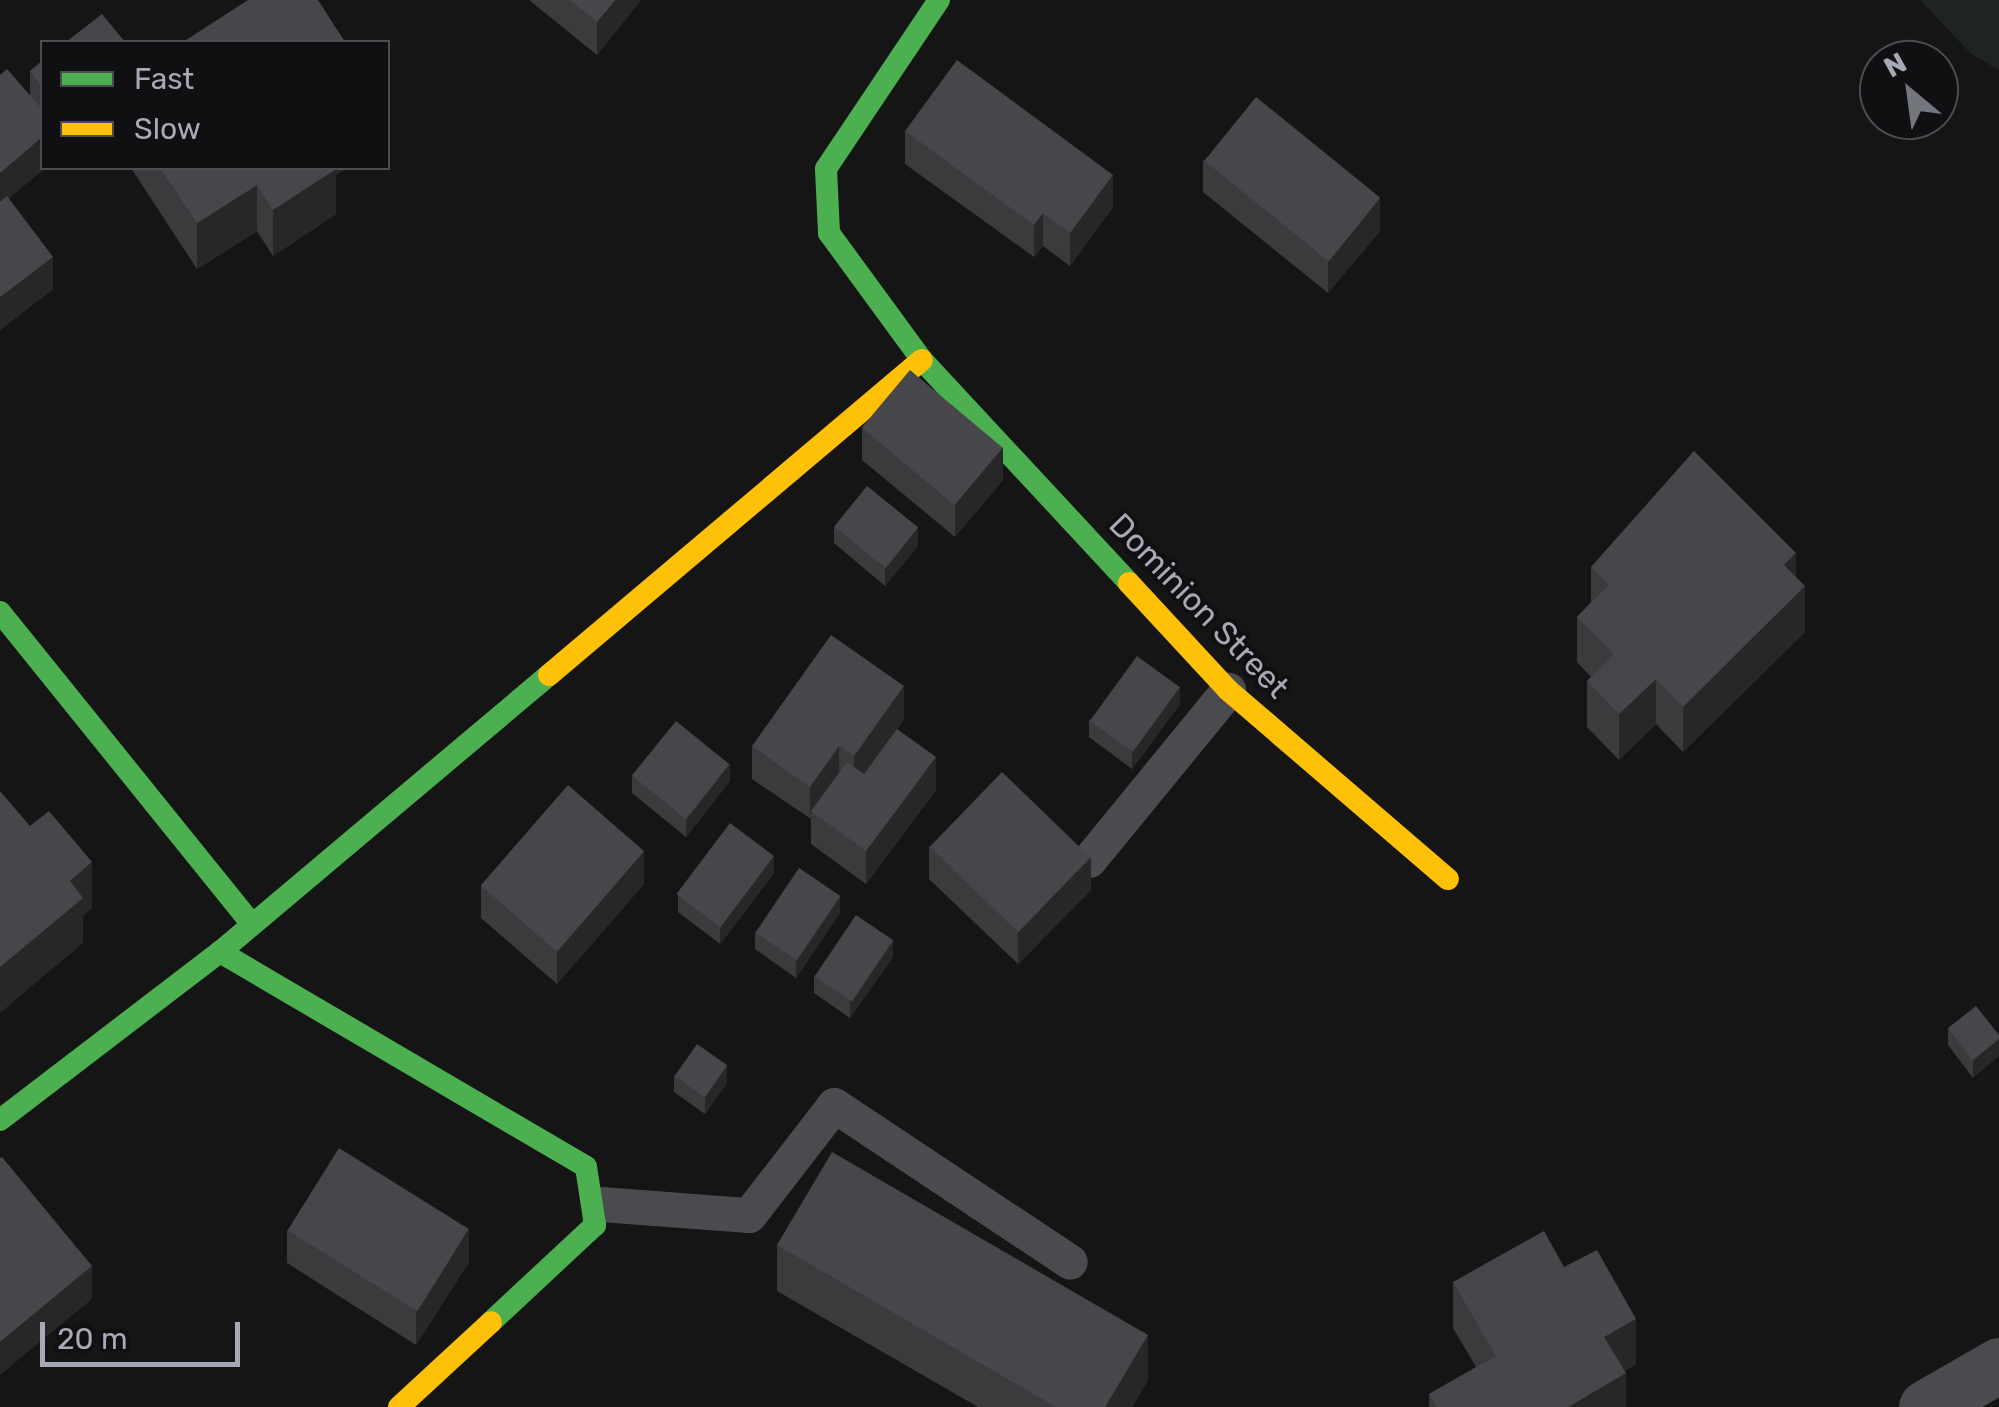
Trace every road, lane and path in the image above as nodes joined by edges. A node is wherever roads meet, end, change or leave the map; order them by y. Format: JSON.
{"nodes":[{"id":1,"x":939,"y":0,"type":"edge"},
{"id":2,"x":922,"y":360,"type":"junction"},
{"id":3,"x":0,"y":612,"type":"edge"},
{"id":4,"x":1228,"y":690,"type":"junction"},
{"id":5,"x":1088,"y":860,"type":"edge"},
{"id":6,"x":1448,"y":878,"type":"dead end"},
{"id":7,"x":252,"y":924,"type":"junction"},
{"id":8,"x":220,"y":952,"type":"junction"},
{"id":9,"x":0,"y":1120,"type":"edge"},
{"id":10,"x":601,"y":1204,"type":"junction"},
{"id":11,"x":1070,"y":1262,"type":"dead end"},
{"id":12,"x":1999,"y":1365,"type":"edge"},
{"id":13,"x":399,"y":1407,"type":"edge"},
{"id":14,"x":1926,"y":1407,"type":"edge"}],
"edges":[{"from":1,"to":2,"type":"street","name":"Dominion Street"},
{"from":2,"to":4,"type":"street","name":"Dominion Street"},
{"from":2,"to":7,"type":"street"},
{"from":3,"to":7,"type":"street"},
{"from":4,"to":5,"type":"lane"},
{"from":4,"to":6,"type":"street","name":"Dominion Street"},
{"from":7,"to":8,"type":"street"},
{"from":8,"to":9,"type":"street"},
{"from":8,"to":10,"type":"street"},
{"from":10,"to":11,"type":"lane"},
{"from":10,"to":13,"type":"street"},
{"from":12,"to":14,"type":"street"}]}
